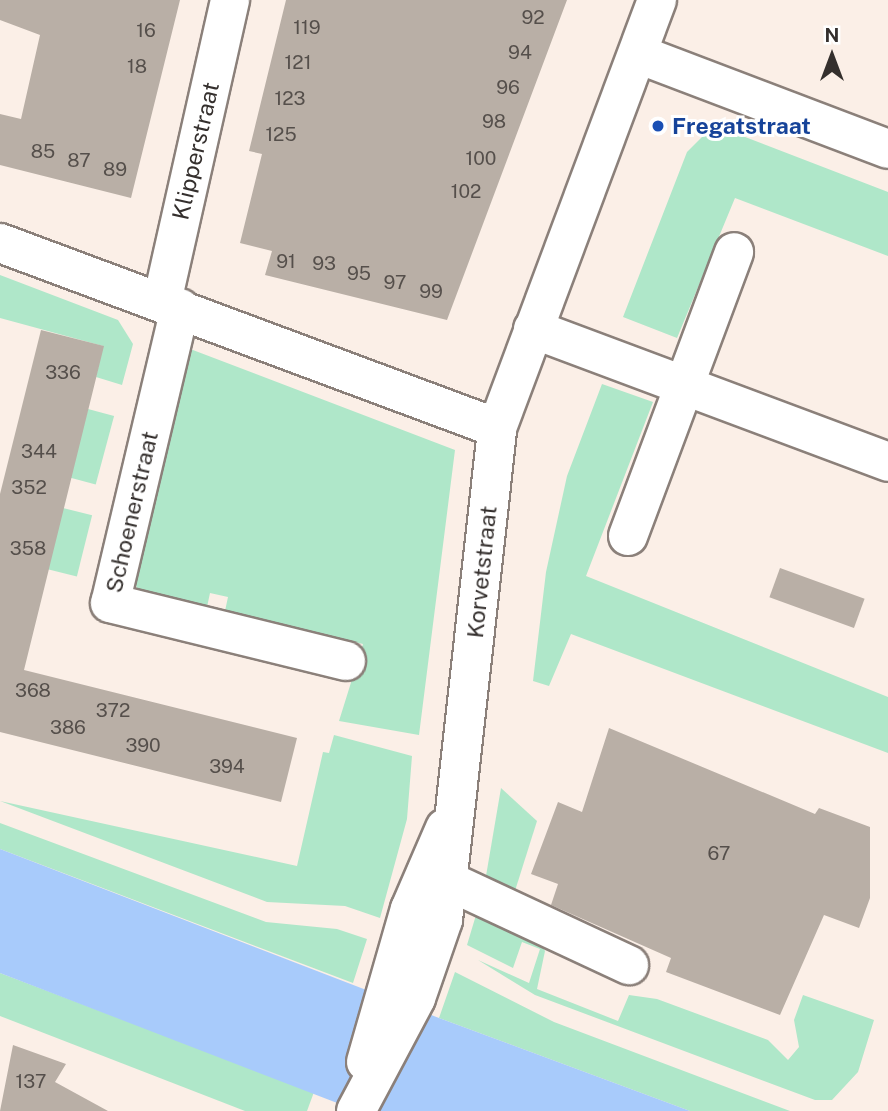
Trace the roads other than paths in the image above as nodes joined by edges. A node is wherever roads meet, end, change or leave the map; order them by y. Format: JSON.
{"nodes":[{"id":1,"x":230,"y":0,"type":"edge"},
{"id":2,"x":657,"y":0,"type":"edge"},
{"id":3,"x":638,"y":54,"type":"junction"},
{"id":4,"x":888,"y":149,"type":"edge"},
{"id":5,"x":0,"y":243,"type":"edge"},
{"id":6,"x":734,"y":252,"type":"dead end"},
{"id":7,"x":171,"y":305,"type":"junction"},
{"id":8,"x":533,"y":329,"type":"junction"},
{"id":9,"x":683,"y":386,"type":"junction"},
{"id":10,"x":497,"y":428,"type":"junction"},
{"id":11,"x":888,"y":462,"type":"edge"},
{"id":12,"x":628,"y":536,"type":"dead end"},
{"id":13,"x":346,"y":661,"type":"dead end"},
{"id":14,"x":437,"y":875,"type":"junction"},
{"id":15,"x":629,"y":965,"type":"dead end"},
{"id":16,"x":355,"y":1111,"type":"edge"}],
"edges":[{"from":1,"to":7,"type":"street","name":"Klipperstraat"},
{"from":2,"to":3,"type":"street","name":"Korvetstraat"},
{"from":3,"to":4,"type":"street"},
{"from":3,"to":8,"type":"street","name":"Korvetstraat"},
{"from":5,"to":7,"type":"street"},
{"from":6,"to":9,"type":"street"},
{"from":7,"to":10,"type":"street"},
{"from":7,"to":13,"type":"street","name":"Schoenerstraat"},
{"from":8,"to":9,"type":"street"},
{"from":8,"to":10,"type":"street","name":"Korvetstraat"},
{"from":9,"to":11,"type":"street"},
{"from":9,"to":12,"type":"street"},
{"from":10,"to":14,"type":"street","name":"Korvetstraat"},
{"from":14,"to":15,"type":"street"},
{"from":14,"to":16,"type":"street","name":"Korvetstraat"}]}
